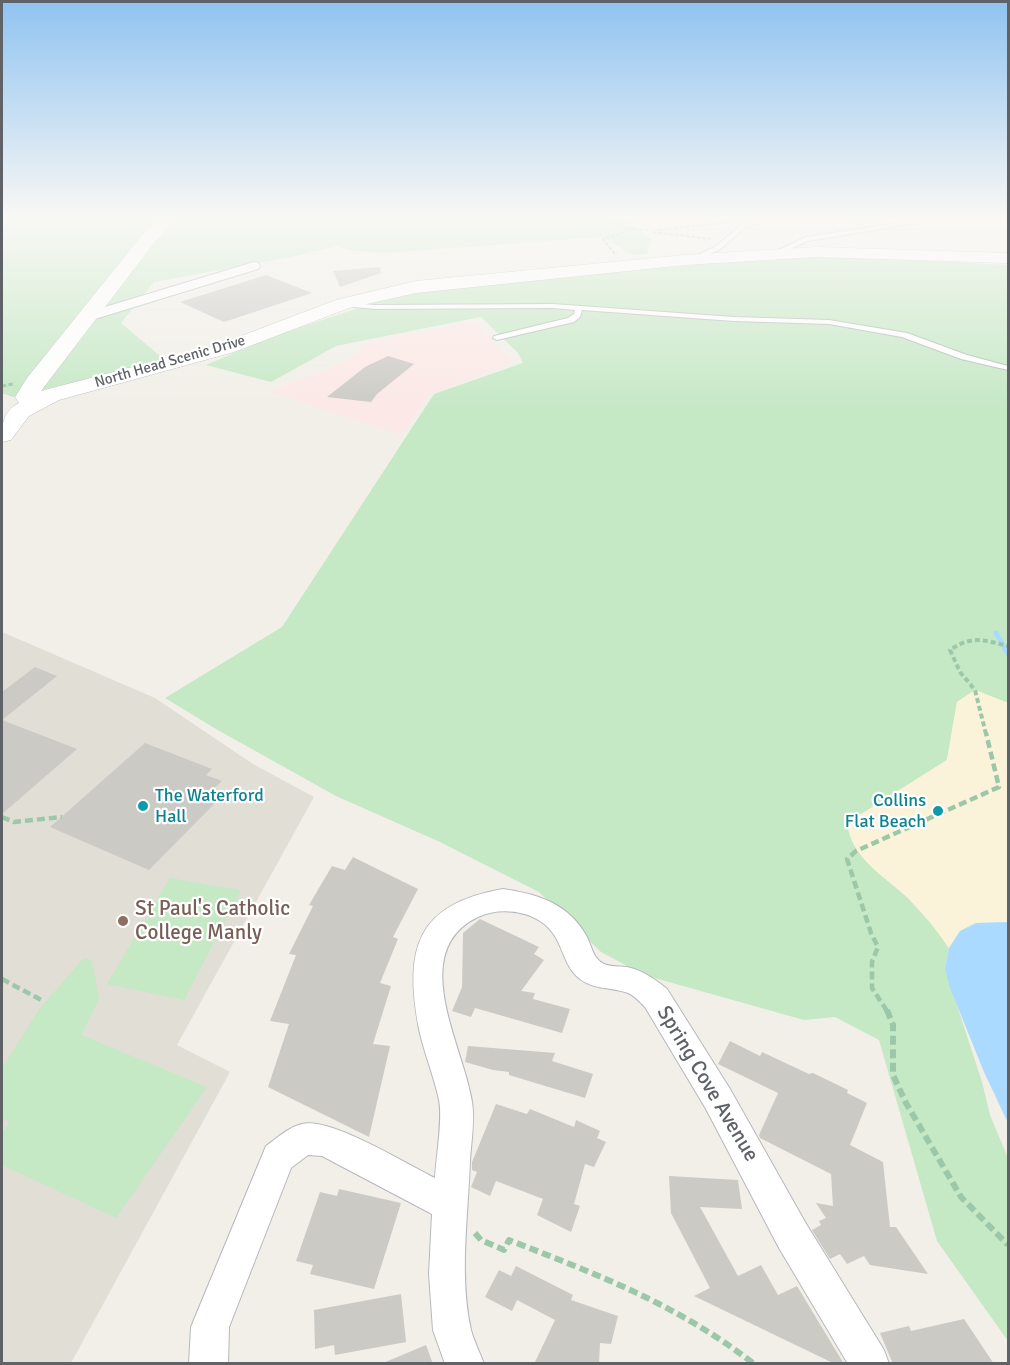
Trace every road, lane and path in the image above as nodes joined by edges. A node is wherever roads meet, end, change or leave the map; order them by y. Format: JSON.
{"nodes":[{"id":1,"x":116,"y":282,"type":"edge"},
{"id":2,"x":203,"y":282,"type":"edge"},
{"id":3,"x":460,"y":282,"type":"edge"},
{"id":4,"x":343,"y":304,"type":"junction"},
{"id":5,"x":579,"y":308,"type":"junction"},
{"id":6,"x":90,"y":316,"type":"junction"},
{"id":7,"x":497,"y":338,"type":"dead end"},
{"id":8,"x":1008,"y":368,"type":"edge"},
{"id":9,"x":32,"y":404,"type":"junction"},
{"id":10,"x":2,"y":435,"type":"edge"},
{"id":11,"x":1008,"y":646,"type":"edge"},
{"id":12,"x":2,"y":817,"type":"edge"},
{"id":13,"x":62,"y":817,"type":"dead end"},
{"id":14,"x":2,"y":980,"type":"edge"},
{"id":15,"x":43,"y":1001,"type":"dead end"},
{"id":16,"x":451,"y":1205,"type":"junction"},
{"id":17,"x":1008,"y":1245,"type":"edge"},
{"id":18,"x":208,"y":1364,"type":"edge"},
{"id":19,"x":465,"y":1364,"type":"edge"},
{"id":20,"x":754,"y":1364,"type":"edge"},
{"id":21,"x":870,"y":1364,"type":"edge"}],
"edges":[{"from":1,"to":6,"type":"street"},
{"from":2,"to":6,"type":"street"},
{"from":3,"to":4,"type":"street","name":"North Head Scenic Drive"},
{"from":4,"to":5,"type":"lane"},
{"from":4,"to":9,"type":"street","name":"North Head Scenic Drive"},
{"from":5,"to":7,"type":"lane"},
{"from":5,"to":8,"type":"lane"},
{"from":6,"to":9,"type":"street"},
{"from":9,"to":10,"type":"street"},
{"from":11,"to":17,"type":"path"},
{"from":12,"to":13,"type":"path"},
{"from":14,"to":15,"type":"path"},
{"from":16,"to":18,"type":"street"},
{"from":16,"to":19,"type":"street","name":"Spring Cove Avenue"},
{"from":16,"to":20,"type":"path"},
{"from":16,"to":21,"type":"street","name":"Spring Cove Avenue"}]}
